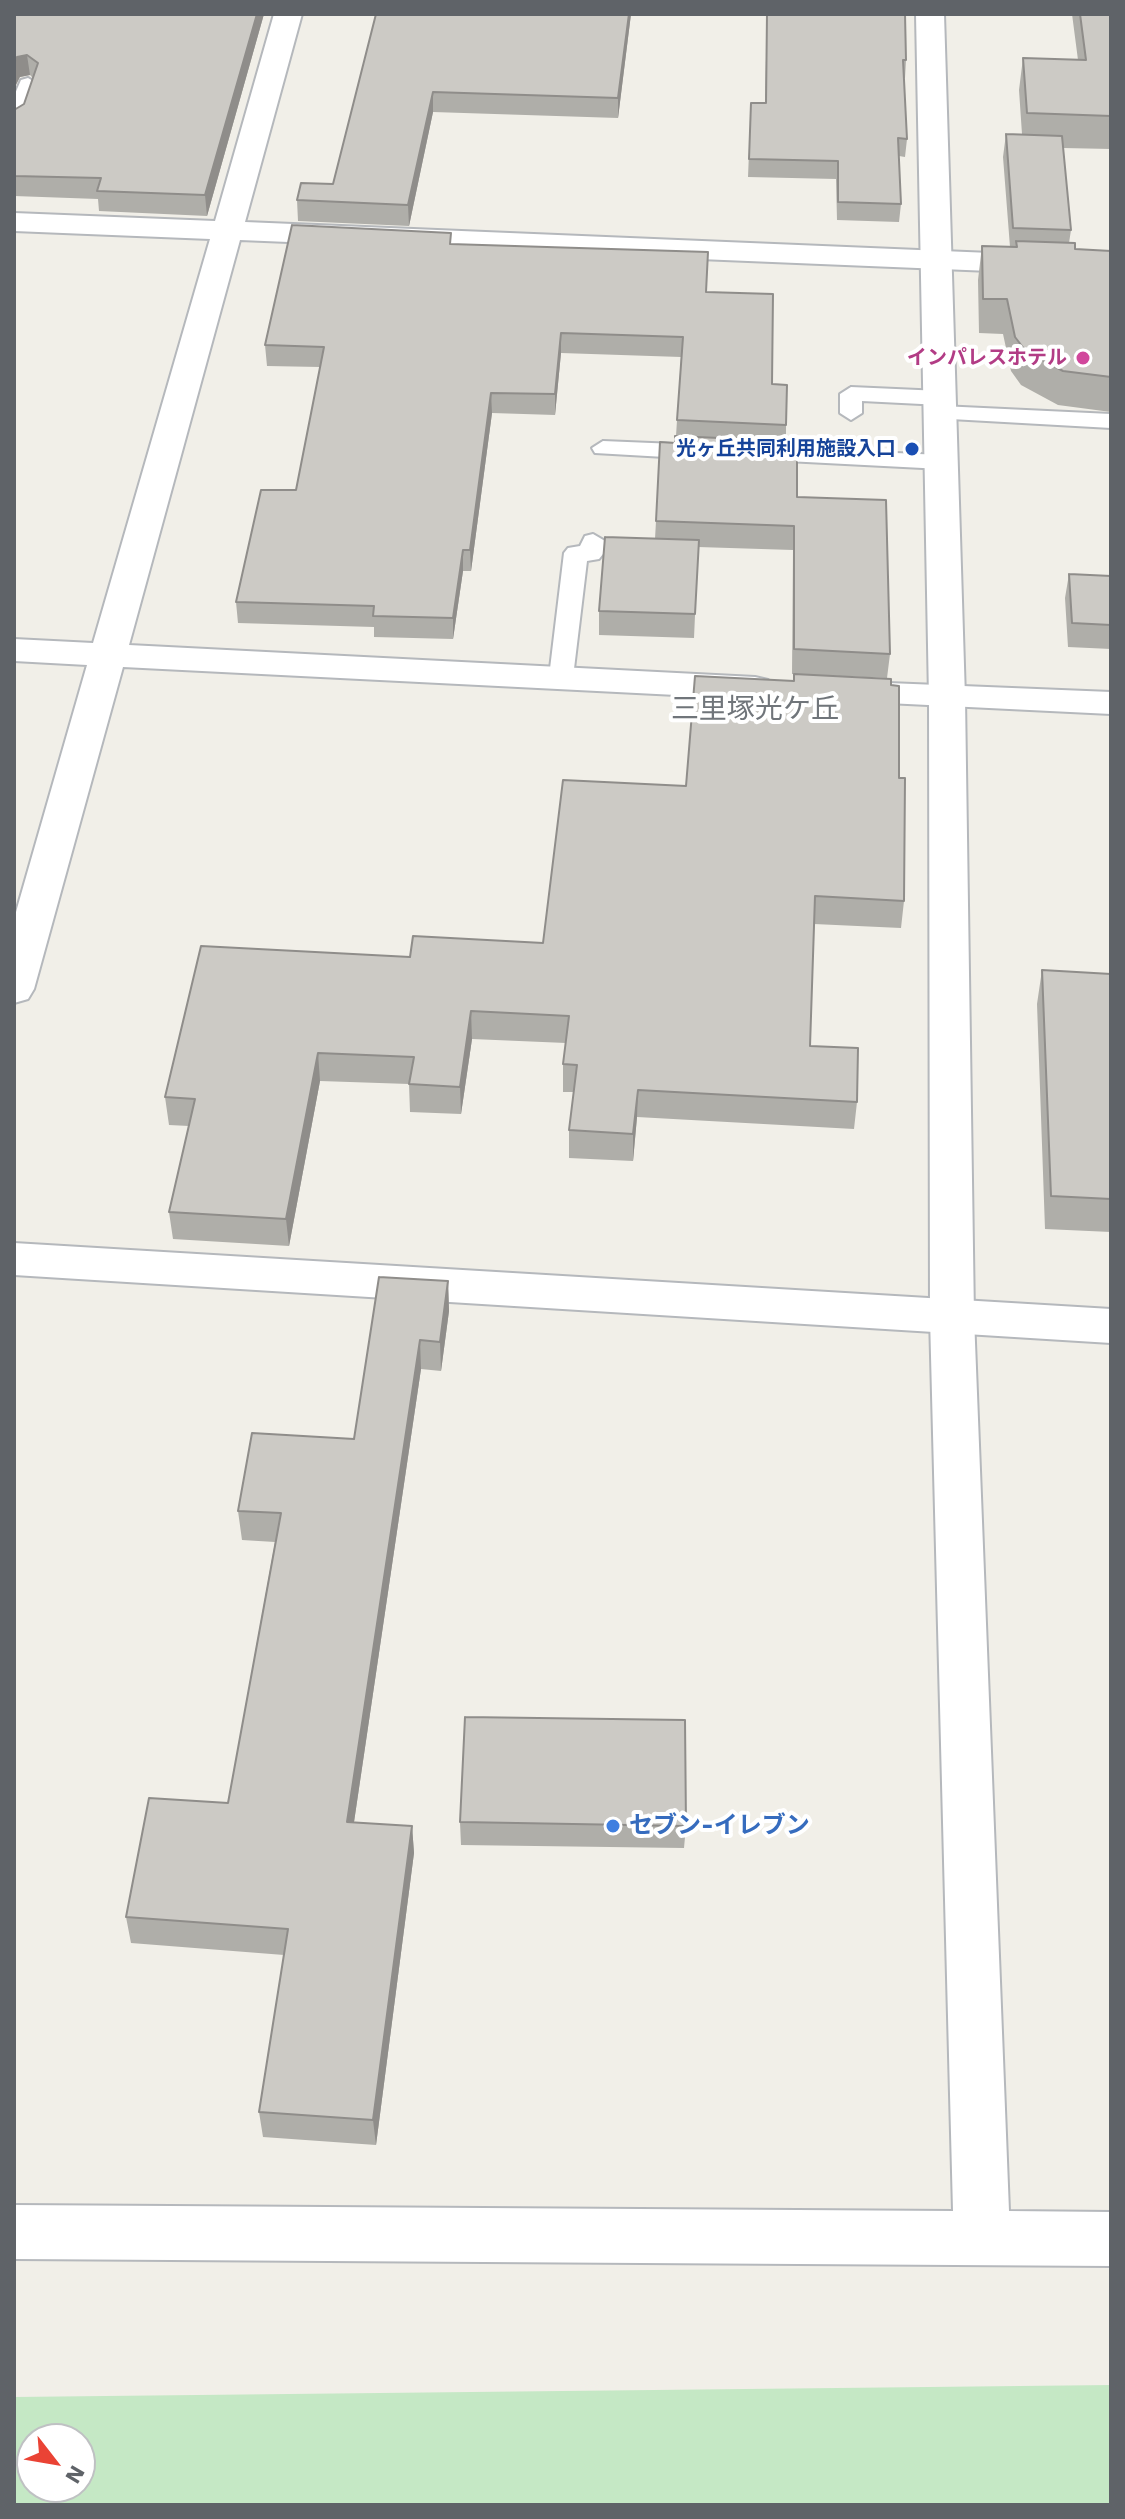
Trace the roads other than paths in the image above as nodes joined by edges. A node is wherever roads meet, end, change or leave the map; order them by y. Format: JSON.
{"nodes":[{"id":1,"x":288,"y":14,"type":"edge"},
{"id":2,"x":930,"y":14,"type":"edge"},
{"id":3,"x":28,"y":84,"type":"edge"},
{"id":4,"x":14,"y":123,"type":"edge"},
{"id":5,"x":14,"y":222,"type":"edge"},
{"id":6,"x":226,"y":231,"type":"junction"},
{"id":7,"x":937,"y":260,"type":"junction"},
{"id":8,"x":1111,"y":267,"type":"edge"},
{"id":9,"x":941,"y":405,"type":"junction"},
{"id":10,"x":851,"y":413,"type":"dead end"},
{"id":11,"x":1111,"y":421,"type":"edge"},
{"id":12,"x":603,"y":448,"type":"dead end"},
{"id":13,"x":942,"y":462,"type":"junction"},
{"id":14,"x":593,"y":541,"type":"dead end"},
{"id":15,"x":14,"y":650,"type":"edge"},
{"id":16,"x":108,"y":653,"type":"junction"},
{"id":17,"x":561,"y":677,"type":"junction"},
{"id":18,"x":947,"y":698,"type":"junction"},
{"id":19,"x":1111,"y":703,"type":"edge"},
{"id":20,"x":14,"y":989,"type":"edge"},
{"id":21,"x":14,"y":1259,"type":"edge"},
{"id":22,"x":952,"y":1317,"type":"junction"},
{"id":23,"x":1111,"y":1326,"type":"edge"},
{"id":24,"x":14,"y":2232,"type":"edge"},
{"id":25,"x":982,"y":2238,"type":"junction"},
{"id":26,"x":1111,"y":2239,"type":"edge"}],
"edges":[{"from":1,"to":6,"type":"street"},
{"from":2,"to":7,"type":"street"},
{"from":3,"to":4,"type":"lane"},
{"from":5,"to":6,"type":"street"},
{"from":6,"to":7,"type":"street"},
{"from":6,"to":16,"type":"street"},
{"from":7,"to":8,"type":"street"},
{"from":7,"to":9,"type":"street"},
{"from":9,"to":10,"type":"lane"},
{"from":9,"to":11,"type":"lane"},
{"from":9,"to":13,"type":"street"},
{"from":12,"to":13,"type":"lane"},
{"from":13,"to":18,"type":"street"},
{"from":14,"to":17,"type":"lane"},
{"from":15,"to":16,"type":"street"},
{"from":16,"to":17,"type":"street"},
{"from":16,"to":20,"type":"street"},
{"from":17,"to":18,"type":"street"},
{"from":18,"to":19,"type":"street"},
{"from":18,"to":22,"type":"street"},
{"from":21,"to":22,"type":"street"},
{"from":22,"to":23,"type":"street"},
{"from":22,"to":25,"type":"street"},
{"from":24,"to":25,"type":"street"},
{"from":25,"to":26,"type":"street"}]}
